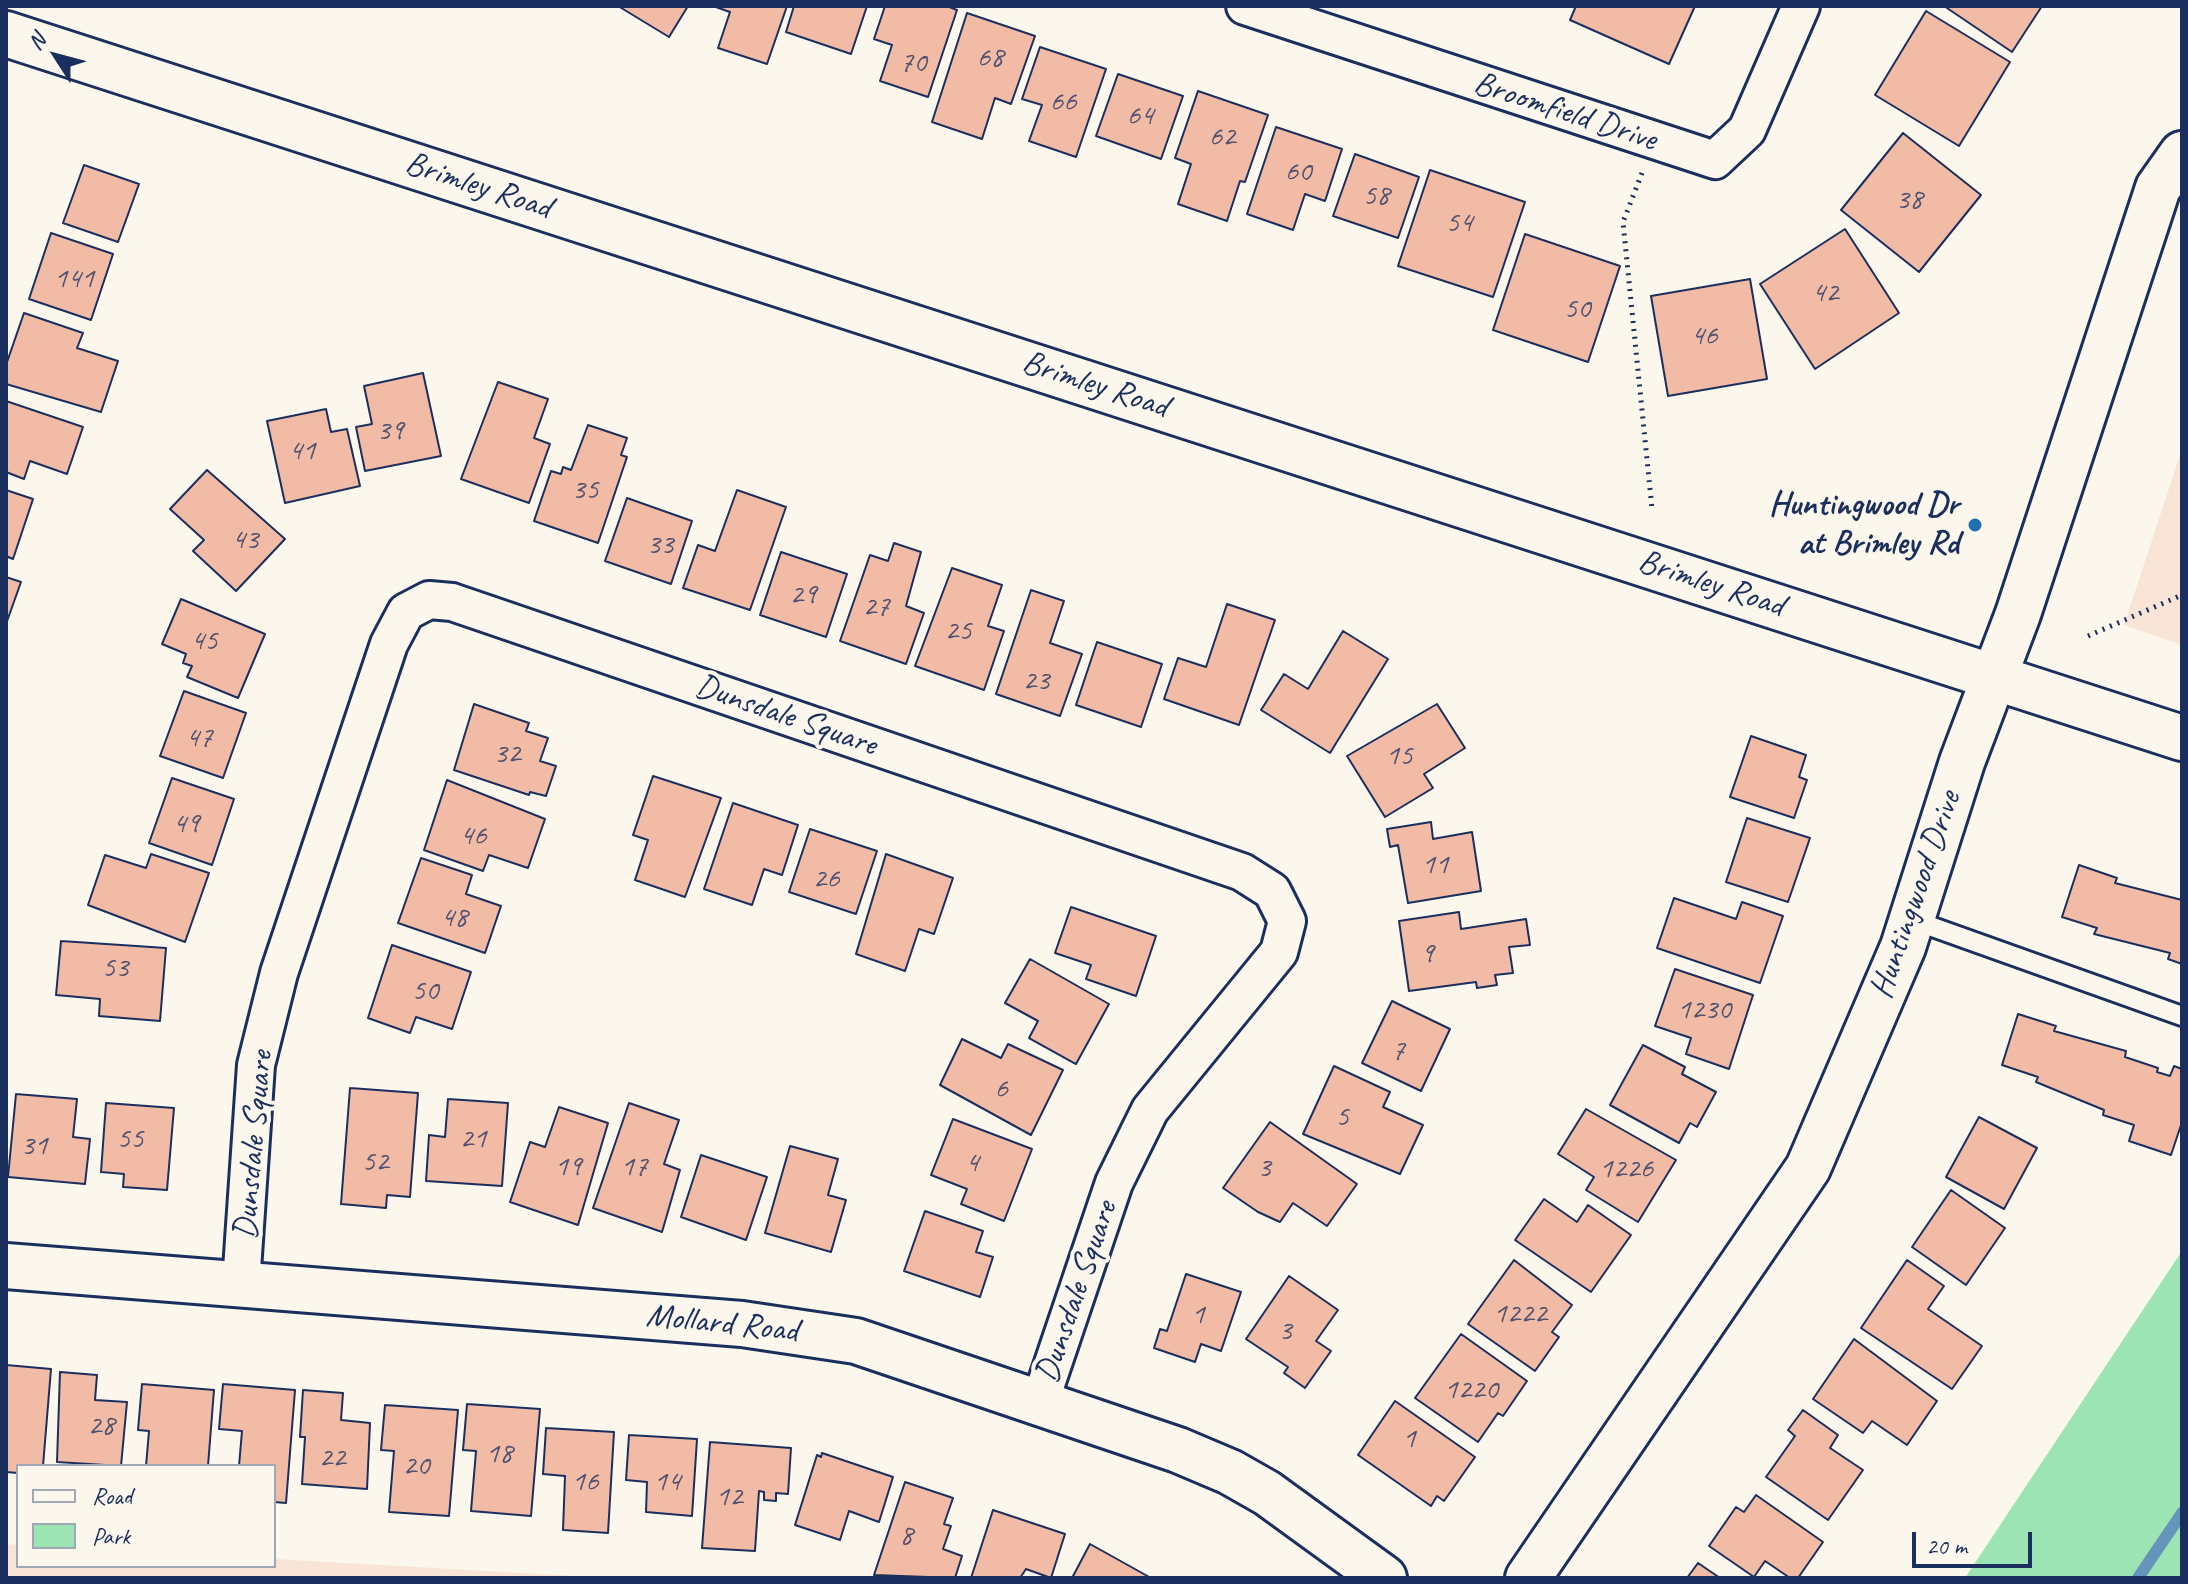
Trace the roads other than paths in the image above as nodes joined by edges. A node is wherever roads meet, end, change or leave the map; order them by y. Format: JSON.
{"nodes":[{"id":1,"x":1245,"y":6,"type":"edge"},
{"id":2,"x":1801,"y":6,"type":"edge"},
{"id":3,"x":6,"y":34,"type":"edge"},
{"id":4,"x":2182,"y":154,"type":"edge"},
{"id":5,"x":1996,"y":677,"type":"junction"},
{"id":6,"x":2182,"y":738,"type":"edge"},
{"id":7,"x":1913,"y":920,"type":"junction"},
{"id":8,"x":2182,"y":1016,"type":"edge"},
{"id":9,"x":6,"y":1266,"type":"edge"},
{"id":10,"x":241,"y":1284,"type":"junction"},
{"id":11,"x":1040,"y":1402,"type":"junction"},
{"id":12,"x":1384,"y":1578,"type":"edge"},
{"id":13,"x":1528,"y":1578,"type":"edge"}],
"edges":[{"from":1,"to":2,"type":"street","name":"Broomfield Drive"},
{"from":3,"to":5,"type":"street","name":"Brimley Road"},
{"from":4,"to":5,"type":"street","name":"Huntingwood Drive"},
{"from":5,"to":6,"type":"street","name":"Brimley Road"},
{"from":5,"to":7,"type":"street","name":"Huntingwood Drive"},
{"from":7,"to":8,"type":"lane"},
{"from":7,"to":13,"type":"street","name":"Huntingwood Drive"},
{"from":9,"to":10,"type":"street","name":"Mollard Road"},
{"from":10,"to":11,"type":"street","name":"Mollard Road"},
{"from":10,"to":11,"type":"street","name":"Dunsdale Square"},
{"from":11,"to":12,"type":"street","name":"Mollard Road"}]}
